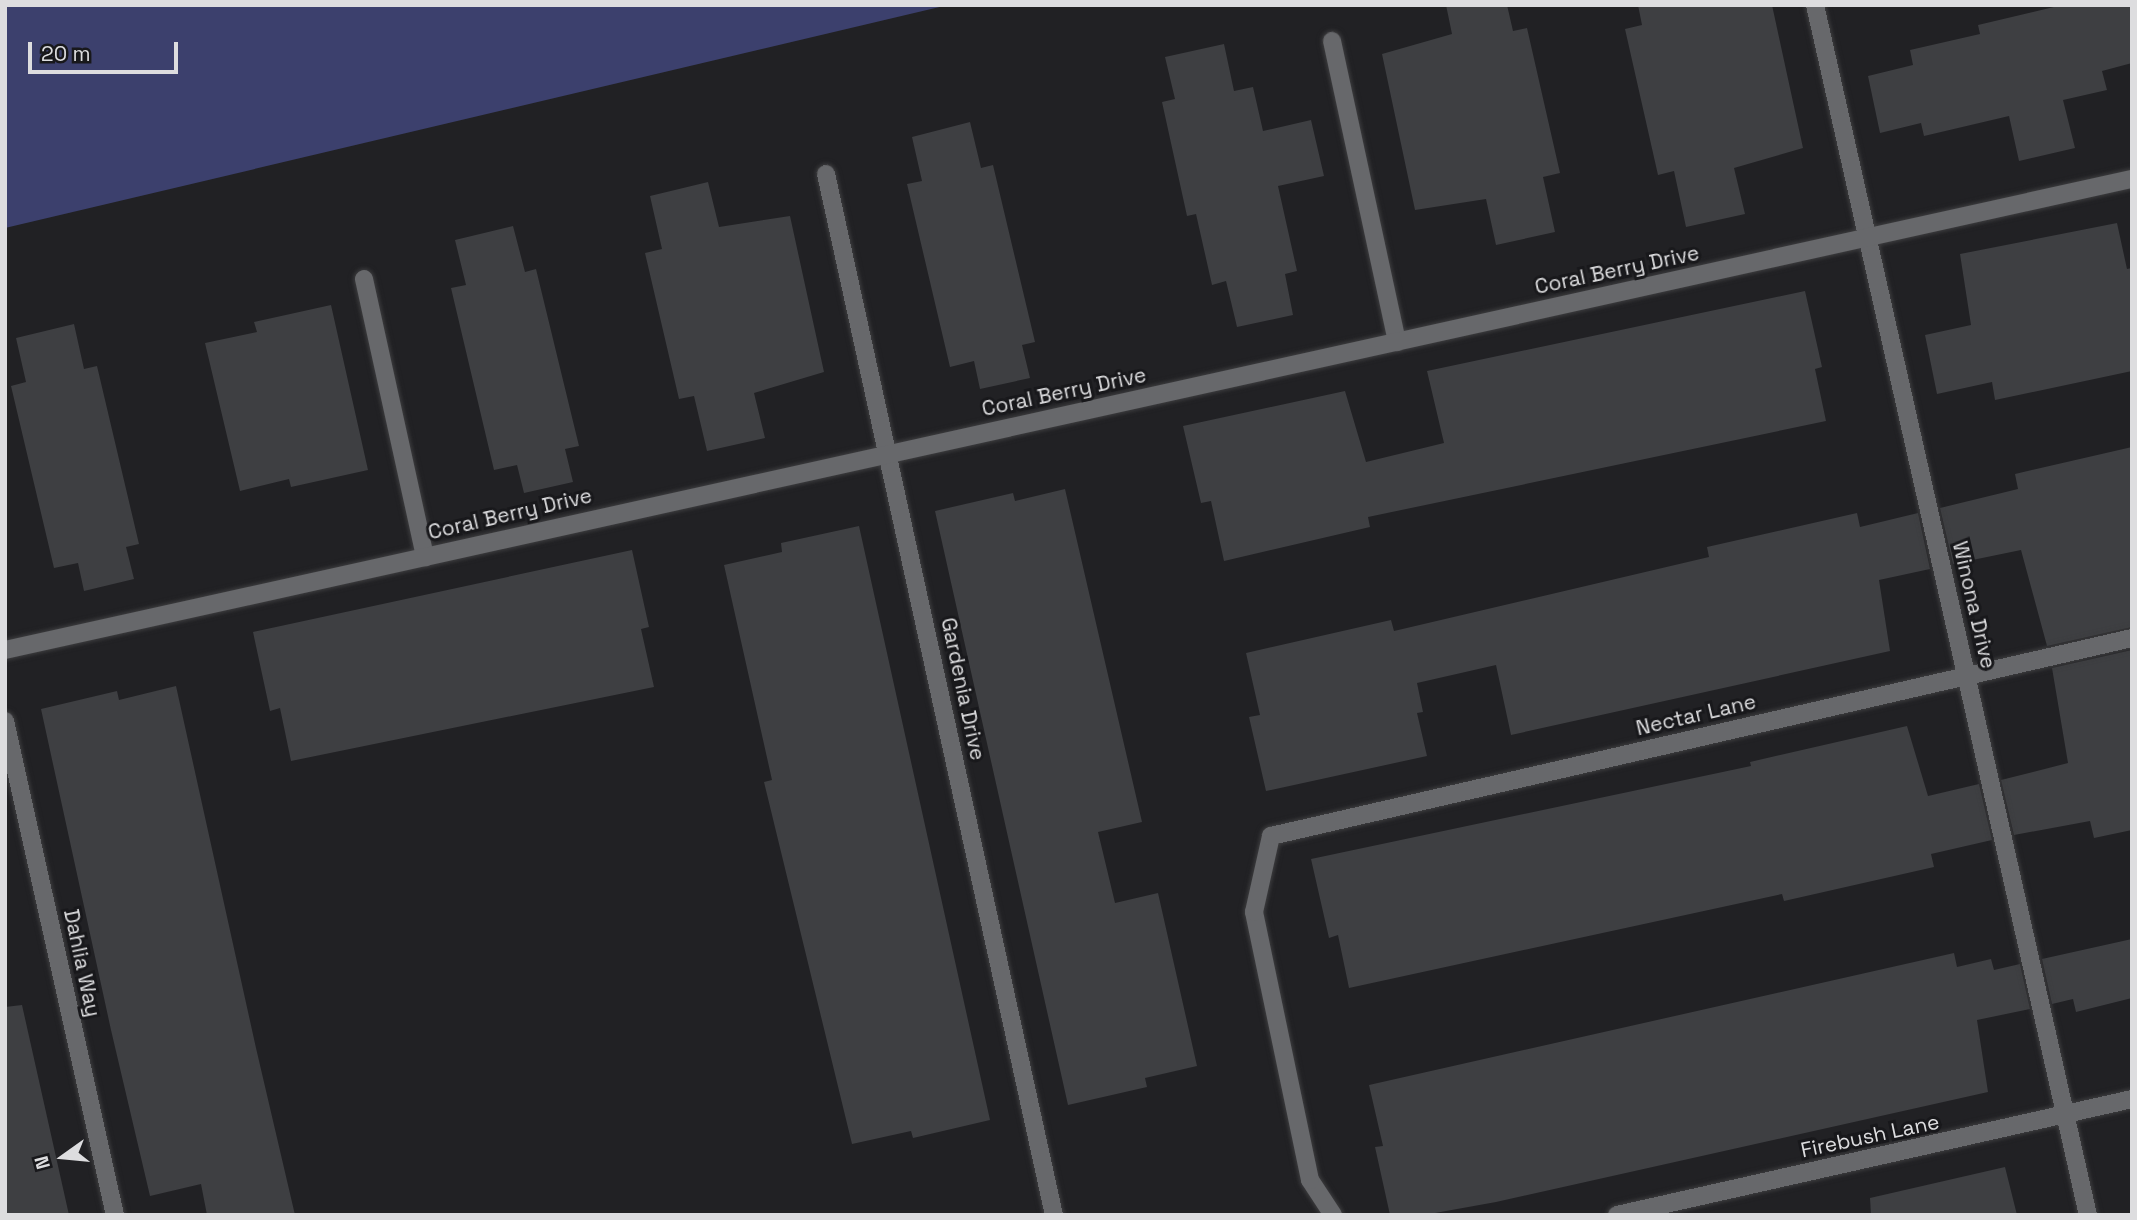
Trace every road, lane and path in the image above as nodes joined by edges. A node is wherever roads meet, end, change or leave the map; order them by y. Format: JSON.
{"nodes":[{"id":1,"x":1815,"y":5,"type":"edge"},
{"id":2,"x":1332,"y":41,"type":"dead end"},
{"id":3,"x":826,"y":174,"type":"dead end"},
{"id":4,"x":2132,"y":179,"type":"edge"},
{"id":5,"x":1869,"y":238,"type":"junction"},
{"id":6,"x":365,"y":279,"type":"dead end"},
{"id":7,"x":1397,"y":342,"type":"junction"},
{"id":8,"x":888,"y":454,"type":"junction"},
{"id":9,"x":425,"y":556,"type":"junction"},
{"id":10,"x":2132,"y":638,"type":"edge"},
{"id":11,"x":5,"y":650,"type":"edge"},
{"id":12,"x":1966,"y":676,"type":"junction"},
{"id":13,"x":5,"y":721,"type":"edge"},
{"id":14,"x":2132,"y":1099,"type":"edge"},
{"id":15,"x":2065,"y":1116,"type":"junction"},
{"id":16,"x":115,"y":1215,"type":"edge"},
{"id":17,"x":1054,"y":1215,"type":"edge"},
{"id":18,"x":1333,"y":1215,"type":"edge"},
{"id":19,"x":1617,"y":1215,"type":"edge"},
{"id":20,"x":2088,"y":1215,"type":"edge"}],
"edges":[{"from":1,"to":5,"type":"street","name":"Winona Drive"},
{"from":2,"to":7,"type":"street"},
{"from":3,"to":8,"type":"street","name":"Gardenia Drive"},
{"from":4,"to":5,"type":"street","name":"Coral Berry Drive"},
{"from":5,"to":7,"type":"street","name":"Coral Berry Drive"},
{"from":5,"to":12,"type":"street","name":"Winona Drive"},
{"from":6,"to":9,"type":"street"},
{"from":7,"to":8,"type":"street","name":"Coral Berry Drive"},
{"from":8,"to":9,"type":"street","name":"Coral Berry Drive"},
{"from":8,"to":17,"type":"street","name":"Gardenia Drive"},
{"from":9,"to":11,"type":"street","name":"Coral Berry Drive"},
{"from":10,"to":12,"type":"street","name":"Nectar Lane"},
{"from":12,"to":15,"type":"street","name":"Winona Drive"},
{"from":12,"to":18,"type":"street","name":"Nectar Lane"},
{"from":13,"to":16,"type":"street","name":"Dahlia Way"},
{"from":14,"to":15,"type":"street","name":"Firebush Lane"},
{"from":15,"to":19,"type":"street","name":"Firebush Lane"},
{"from":15,"to":20,"type":"street","name":"Winona Drive"}]}
